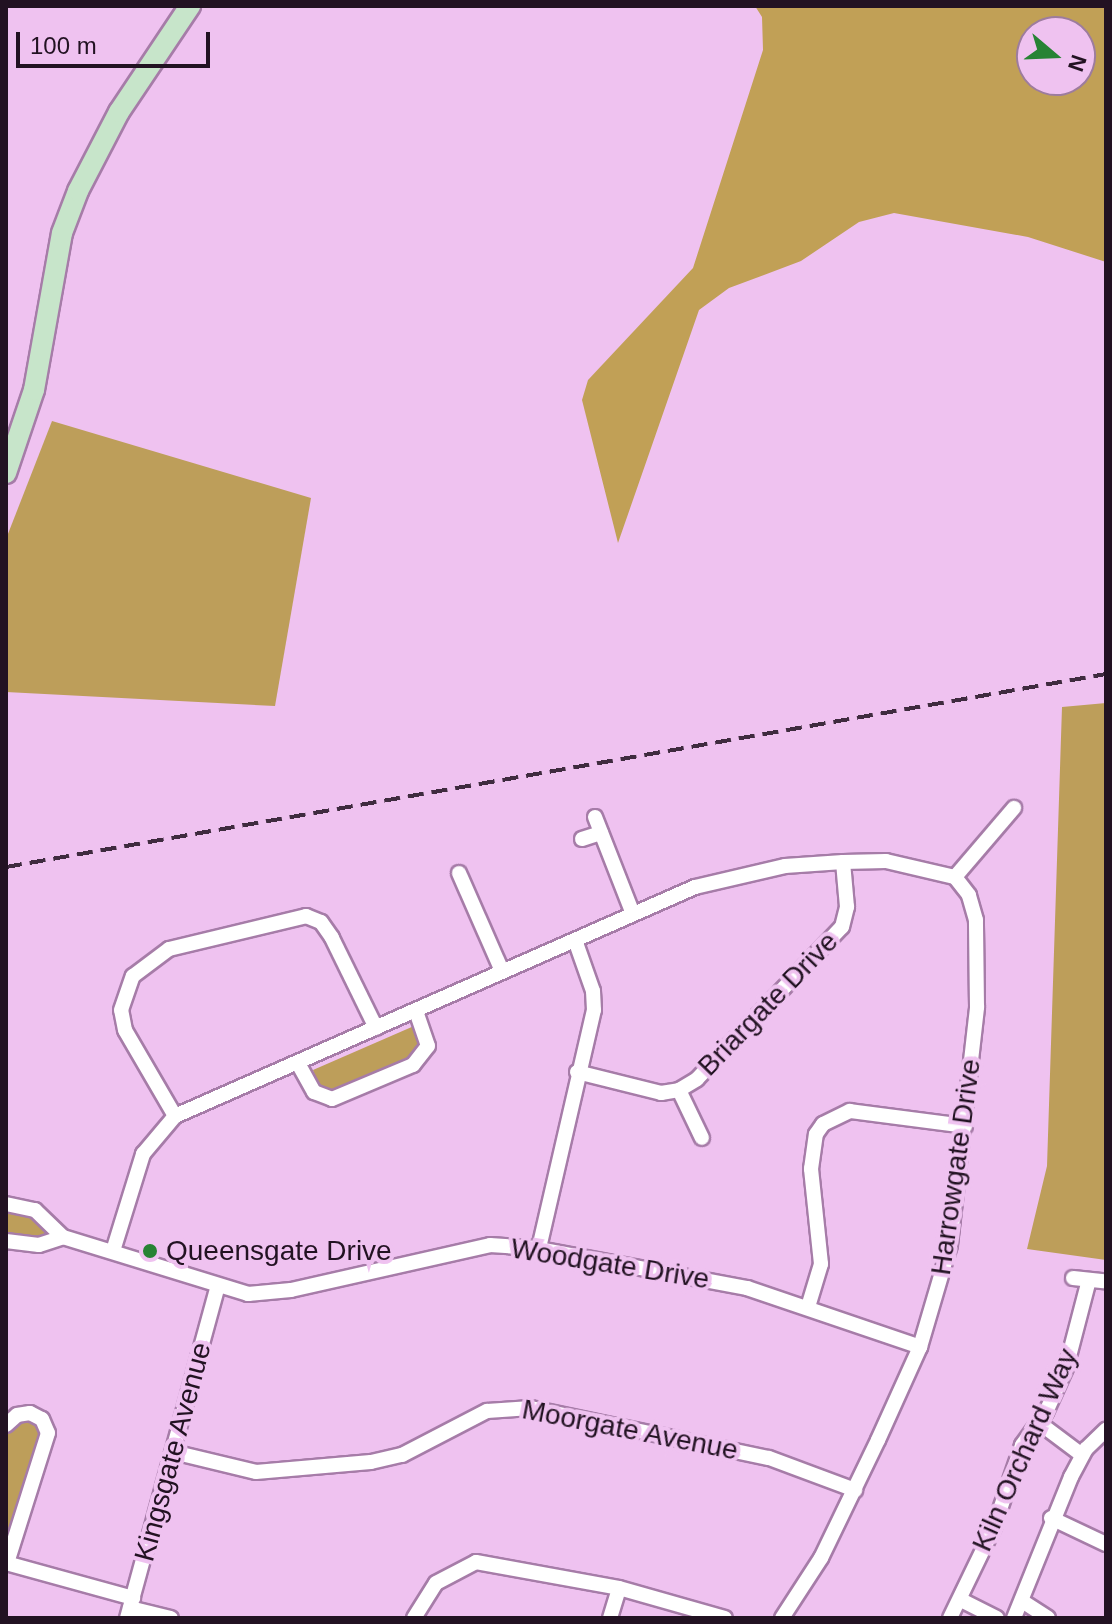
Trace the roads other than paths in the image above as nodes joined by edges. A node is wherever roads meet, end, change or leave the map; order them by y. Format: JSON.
{"nodes":[{"id":1,"x":190,"y":6,"type":"edge"},
{"id":2,"x":6,"y":473,"type":"edge"},
{"id":3,"x":1016,"y":806,"type":"dead end"},
{"id":4,"x":595,"y":817,"type":"dead end"},
{"id":5,"x":601,"y":833,"type":"junction"},
{"id":6,"x":582,"y":839,"type":"dead end"},
{"id":7,"x":843,"y":862,"type":"junction"},
{"id":8,"x":459,"y":873,"type":"dead end"},
{"id":9,"x":955,"y":877,"type":"junction"},
{"id":10,"x":482,"y":887,"type":"dead end"},
{"id":11,"x":467,"y":893,"type":"junction"},
{"id":12,"x":633,"y":914,"type":"junction"},
{"id":13,"x":575,"y":940,"type":"junction"},
{"id":14,"x":502,"y":971,"type":"junction"},
{"id":15,"x":416,"y":1012,"type":"junction"},
{"id":16,"x":376,"y":1028,"type":"junction"},
{"id":17,"x":299,"y":1065,"type":"junction"},
{"id":18,"x":577,"y":1072,"type":"junction"},
{"id":19,"x":679,"y":1090,"type":"junction"},
{"id":20,"x":175,"y":1116,"type":"junction"},
{"id":21,"x":965,"y":1126,"type":"junction"},
{"id":22,"x":702,"y":1140,"type":"dead end"},
{"id":23,"x":6,"y":1204,"type":"edge"},
{"id":24,"x":63,"y":1237,"type":"junction"},
{"id":25,"x":6,"y":1241,"type":"edge"},
{"id":26,"x":539,"y":1248,"type":"junction"},
{"id":27,"x":113,"y":1251,"type":"junction"},
{"id":28,"x":1073,"y":1278,"type":"dead end"},
{"id":29,"x":1097,"y":1280,"type":"edge"},
{"id":30,"x":218,"y":1286,"type":"junction"},
{"id":31,"x":808,"y":1307,"type":"junction"},
{"id":32,"x":920,"y":1347,"type":"junction"},
{"id":33,"x":1038,"y":1422,"type":"junction"},
{"id":34,"x":6,"y":1425,"type":"edge"},
{"id":35,"x":1106,"y":1430,"type":"edge"},
{"id":36,"x":173,"y":1452,"type":"junction"},
{"id":37,"x":1082,"y":1455,"type":"junction"},
{"id":38,"x":855,"y":1490,"type":"junction"},
{"id":39,"x":1051,"y":1518,"type":"junction"},
{"id":40,"x":1106,"y":1544,"type":"edge"},
{"id":41,"x":7,"y":1563,"type":"edge"},
{"id":42,"x":619,"y":1588,"type":"junction"},
{"id":43,"x":961,"y":1600,"type":"junction"},
{"id":44,"x":1022,"y":1601,"type":"junction"},
{"id":45,"x":130,"y":1608,"type":"edge"},
{"id":46,"x":171,"y":1618,"type":"edge"},
{"id":47,"x":414,"y":1618,"type":"edge"},
{"id":48,"x":610,"y":1618,"type":"edge"},
{"id":49,"x":725,"y":1618,"type":"edge"},
{"id":50,"x":782,"y":1618,"type":"edge"},
{"id":51,"x":950,"y":1618,"type":"edge"},
{"id":52,"x":997,"y":1618,"type":"edge"},
{"id":53,"x":1014,"y":1618,"type":"edge"},
{"id":54,"x":1048,"y":1618,"type":"edge"}],
"edges":[{"from":1,"to":2,"type":"street"},
{"from":3,"to":9,"type":"street"},
{"from":4,"to":5,"type":"street"},
{"from":5,"to":6,"type":"street"},
{"from":5,"to":12,"type":"street"},
{"from":7,"to":9,"type":"street"},
{"from":7,"to":12,"type":"street"},
{"from":7,"to":19,"type":"street","name":"Briargate Drive"},
{"from":8,"to":11,"type":"street"},
{"from":9,"to":21,"type":"street","name":"Harrowgate Drive"},
{"from":10,"to":11,"type":"street"},
{"from":11,"to":14,"type":"street"},
{"from":12,"to":13,"type":"street"},
{"from":13,"to":14,"type":"street"},
{"from":13,"to":18,"type":"street"},
{"from":14,"to":15,"type":"street"},
{"from":15,"to":16,"type":"street"},
{"from":15,"to":17,"type":"street"},
{"from":16,"to":17,"type":"street"},
{"from":16,"to":20,"type":"street"},
{"from":17,"to":20,"type":"street"},
{"from":18,"to":19,"type":"street","name":"Briargate Drive"},
{"from":18,"to":26,"type":"street"},
{"from":19,"to":22,"type":"street","name":"Briargate Drive"},
{"from":20,"to":27,"type":"street"},
{"from":21,"to":31,"type":"street"},
{"from":21,"to":32,"type":"street","name":"Harrowgate Drive"},
{"from":23,"to":24,"type":"street","name":"Woodgate Drive"},
{"from":24,"to":25,"type":"street","name":"Woodgate Drive"},
{"from":24,"to":27,"type":"street","name":"Woodgate Drive"},
{"from":26,"to":30,"type":"street","name":"Woodgate Drive"},
{"from":26,"to":31,"type":"street","name":"Woodgate Drive"},
{"from":27,"to":30,"type":"street","name":"Woodgate Drive"},
{"from":28,"to":29,"type":"street"},
{"from":29,"to":33,"type":"street","name":"Kiln Orchard Way"},
{"from":30,"to":36,"type":"street","name":"Kingsgate Avenue"},
{"from":31,"to":32,"type":"street","name":"Woodgate Drive"},
{"from":32,"to":38,"type":"street","name":"Harrowgate Drive"},
{"from":33,"to":37,"type":"street"},
{"from":33,"to":43,"type":"street","name":"Kiln Orchard Way"},
{"from":34,"to":41,"type":"street"},
{"from":35,"to":37,"type":"street"},
{"from":36,"to":38,"type":"street","name":"Moorgate Avenue"},
{"from":36,"to":45,"type":"street","name":"Kingsgate Avenue"},
{"from":37,"to":39,"type":"street"},
{"from":38,"to":50,"type":"street","name":"Harrowgate Drive"},
{"from":39,"to":40,"type":"street"},
{"from":39,"to":44,"type":"street"},
{"from":41,"to":45,"type":"street"},
{"from":42,"to":47,"type":"street"},
{"from":42,"to":48,"type":"street"},
{"from":42,"to":49,"type":"street"},
{"from":43,"to":51,"type":"street","name":"Kiln Orchard Way"},
{"from":43,"to":52,"type":"street"},
{"from":44,"to":53,"type":"street"},
{"from":44,"to":54,"type":"street"},
{"from":45,"to":46,"type":"street"}]}
